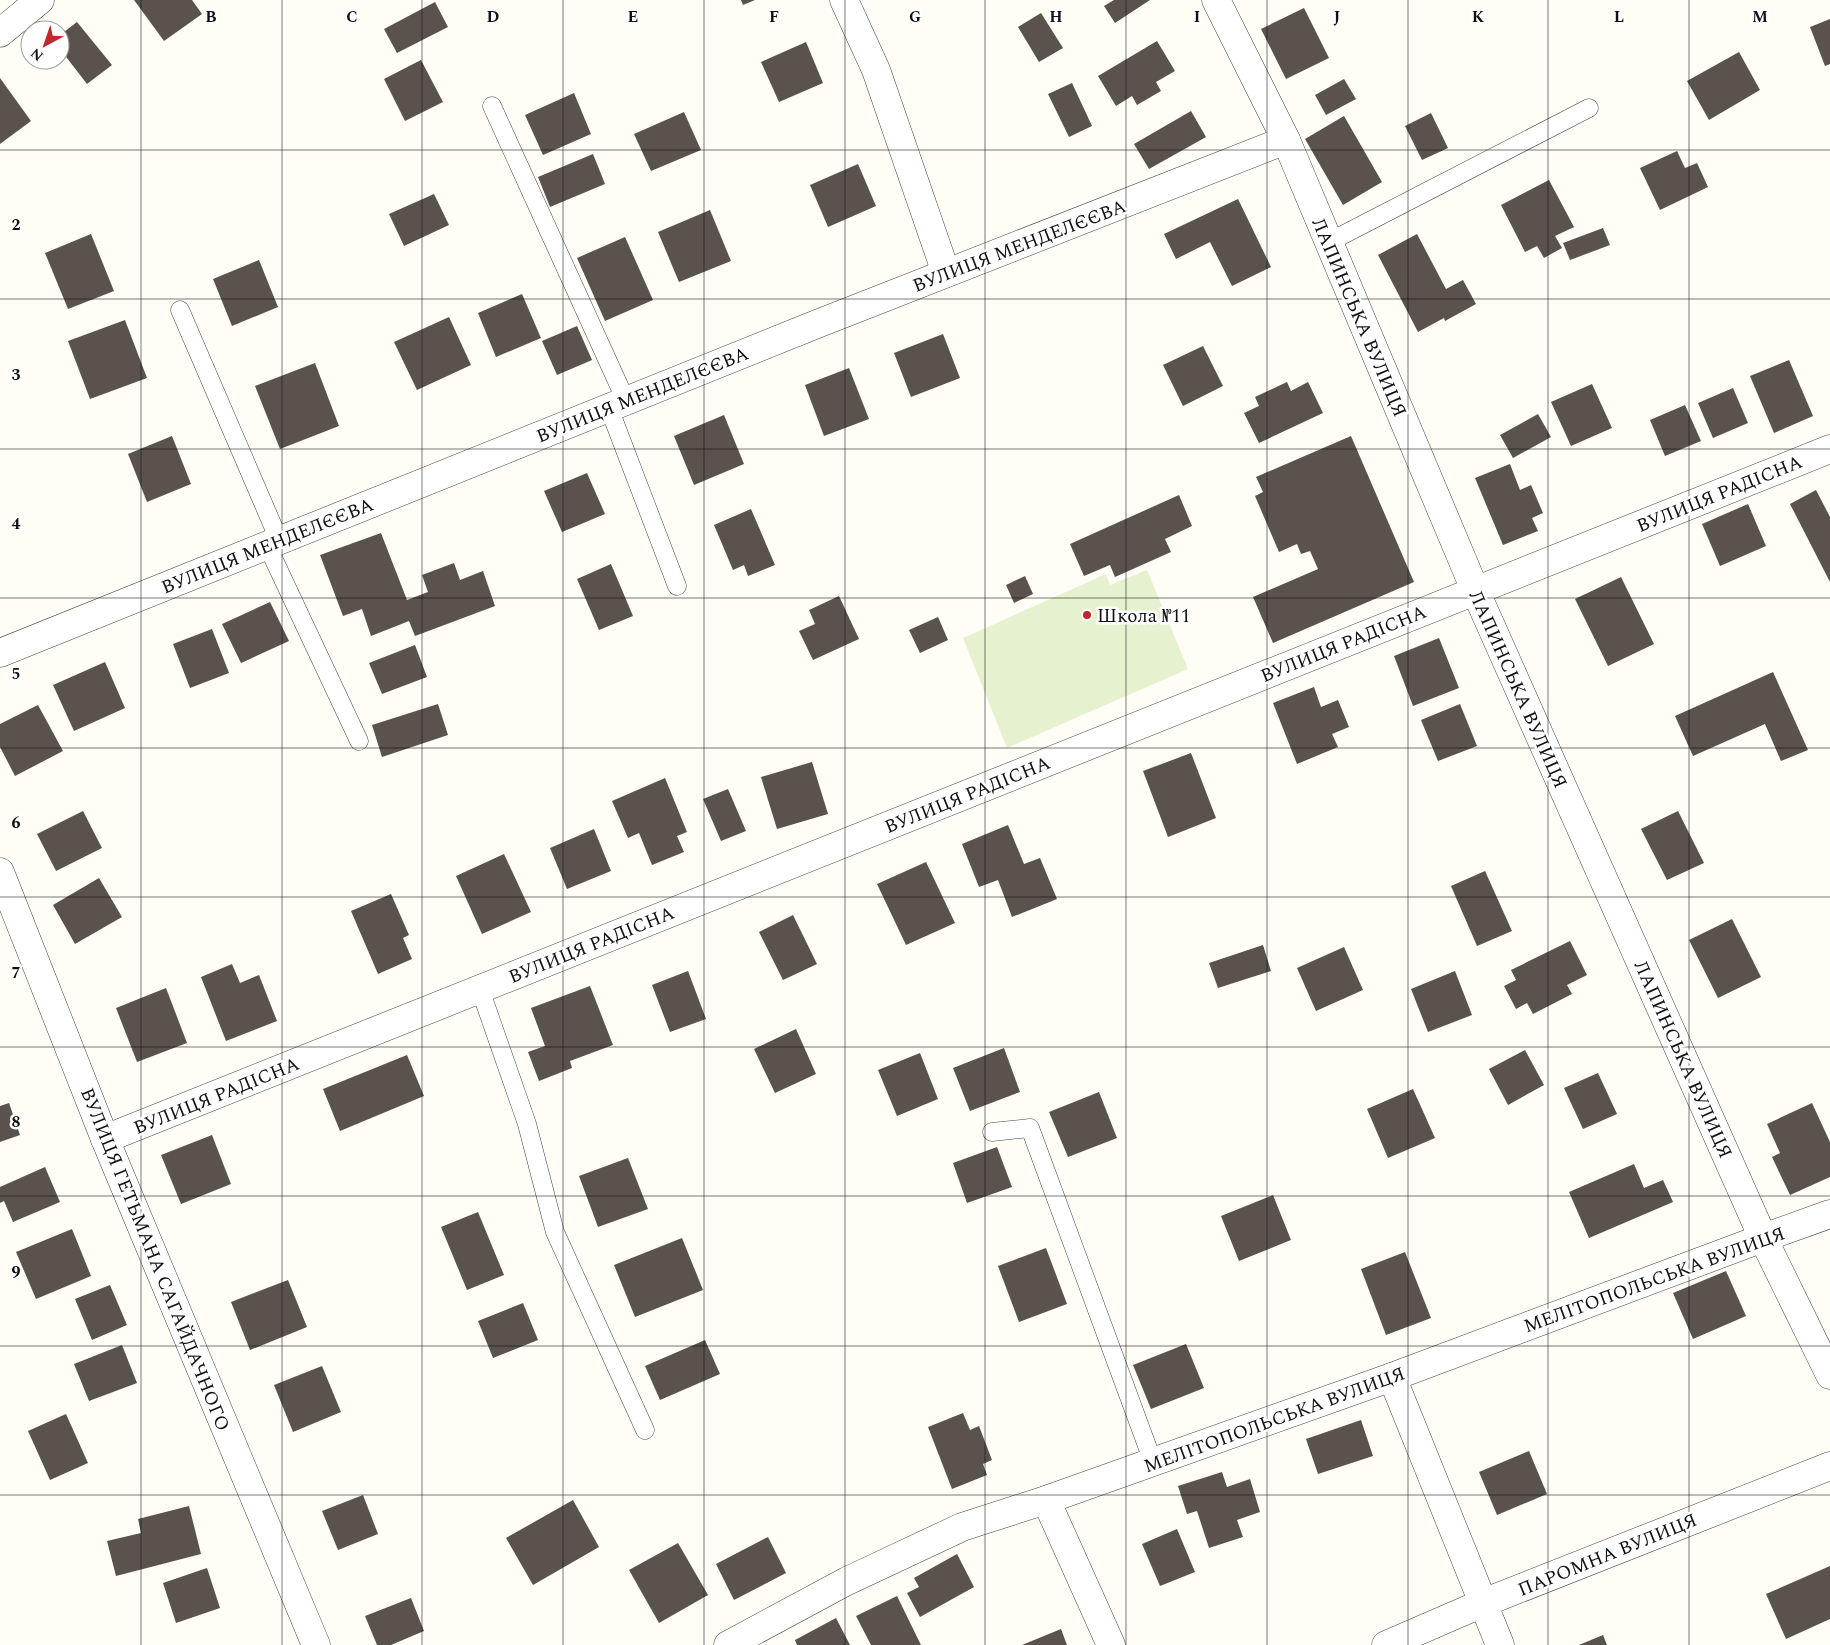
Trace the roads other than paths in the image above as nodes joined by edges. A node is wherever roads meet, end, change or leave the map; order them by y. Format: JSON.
{"nodes":[{"id":1,"x":40,"y":0,"type":"edge"},
{"id":2,"x":844,"y":0,"type":"edge"},
{"id":3,"x":1216,"y":0,"type":"edge"},
{"id":4,"x":0,"y":33,"type":"edge"},
{"id":5,"x":492,"y":106,"type":"dead end"},
{"id":6,"x":1590,"y":108,"type":"dead end"},
{"id":7,"x":1286,"y":140,"type":"junction"},
{"id":8,"x":1329,"y":242,"type":"junction"},
{"id":9,"x":946,"y":273,"type":"junction"},
{"id":10,"x":180,"y":310,"type":"dead end"},
{"id":11,"x":618,"y":404,"type":"junction"},
{"id":12,"x":1830,"y":449,"type":"edge"},
{"id":13,"x":273,"y":543,"type":"junction"},
{"id":14,"x":677,"y":586,"type":"dead end"},
{"id":15,"x":1475,"y":590,"type":"junction"},
{"id":16,"x":0,"y":653,"type":"edge"},
{"id":17,"x":359,"y":741,"type":"dead end"},
{"id":18,"x":0,"y":872,"type":"edge"},
{"id":19,"x":480,"y":989,"type":"junction"},
{"id":20,"x":992,"y":1132,"type":"dead end"},
{"id":21,"x":105,"y":1139,"type":"junction"},
{"id":22,"x":1830,"y":1214,"type":"edge"},
{"id":23,"x":1763,"y":1238,"type":"junction"},
{"id":24,"x":1830,"y":1375,"type":"edge"},
{"id":25,"x":1392,"y":1377,"type":"junction"},
{"id":26,"x":645,"y":1430,"type":"dead end"},
{"id":27,"x":1153,"y":1462,"type":"junction"},
{"id":28,"x":1830,"y":1466,"type":"edge"},
{"id":29,"x":1046,"y":1500,"type":"junction"},
{"id":30,"x":1483,"y":1603,"type":"junction"},
{"id":31,"x":316,"y":1645,"type":"edge"},
{"id":32,"x":728,"y":1645,"type":"edge"},
{"id":33,"x":1111,"y":1645,"type":"edge"},
{"id":34,"x":1386,"y":1645,"type":"edge"},
{"id":35,"x":1500,"y":1645,"type":"edge"}],
"edges":[{"from":1,"to":4,"type":"street"},
{"from":2,"to":9,"type":"street"},
{"from":3,"to":7,"type":"street","name":"ЛАПИНСЬКА ВУЛИЦЯ"},
{"from":5,"to":11,"type":"lane"},
{"from":6,"to":8,"type":"lane"},
{"from":7,"to":8,"type":"street","name":"ЛАПИНСЬКА ВУЛИЦЯ"},
{"from":7,"to":9,"type":"street","name":"ВУЛИЦЯ МЕНДЕЛЄЄВА"},
{"from":8,"to":15,"type":"street","name":"ЛАПИНСЬКА ВУЛИЦЯ"},
{"from":9,"to":11,"type":"street","name":"ВУЛИЦЯ МЕНДЕЛЄЄВА"},
{"from":10,"to":13,"type":"lane"},
{"from":11,"to":13,"type":"street","name":"ВУЛИЦЯ МЕНДЕЛЄЄВА"},
{"from":11,"to":14,"type":"lane"},
{"from":12,"to":15,"type":"street","name":"ВУЛИЦЯ РАДІСНА"},
{"from":13,"to":16,"type":"street","name":"ВУЛИЦЯ МЕНДЕЛЄЄВА"},
{"from":13,"to":17,"type":"lane"},
{"from":15,"to":19,"type":"street","name":"ВУЛИЦЯ РАДІСНА"},
{"from":15,"to":23,"type":"street","name":"ЛАПИНСЬКА ВУЛИЦЯ"},
{"from":18,"to":21,"type":"street","name":"ВУЛИЦЯ ГЕТЬМАНА САГАЙДАЧНОГО"},
{"from":19,"to":21,"type":"street","name":"ВУЛИЦЯ РАДІСНА"},
{"from":19,"to":26,"type":"lane"},
{"from":20,"to":27,"type":"lane"},
{"from":21,"to":31,"type":"street","name":"ВУЛИЦЯ ГЕТЬМАНА САГАЙДАЧНОГО"},
{"from":22,"to":23,"type":"street","name":"МЕЛІТОПОЛЬСЬКА ВУЛИЦЯ"},
{"from":23,"to":24,"type":"street","name":"ЛАПИНСЬКА ВУЛИЦЯ"},
{"from":23,"to":25,"type":"street","name":"МЕЛІТОПОЛЬСЬКА ВУЛИЦЯ"},
{"from":25,"to":27,"type":"street","name":"МЕЛІТОПОЛЬСЬКА ВУЛИЦЯ"},
{"from":25,"to":30,"type":"street"},
{"from":27,"to":29,"type":"street","name":"МЕЛІТОПОЛЬСЬКА ВУЛИЦЯ"},
{"from":28,"to":30,"type":"street","name":"ПАРОМНА ВУЛИЦЯ"},
{"from":29,"to":32,"type":"street","name":"МЕЛІТОПОЛЬСЬКА ВУЛИЦЯ"},
{"from":29,"to":33,"type":"street"},
{"from":30,"to":34,"type":"street","name":"ПАРОМНА ВУЛИЦЯ"},
{"from":30,"to":35,"type":"street"}]}
